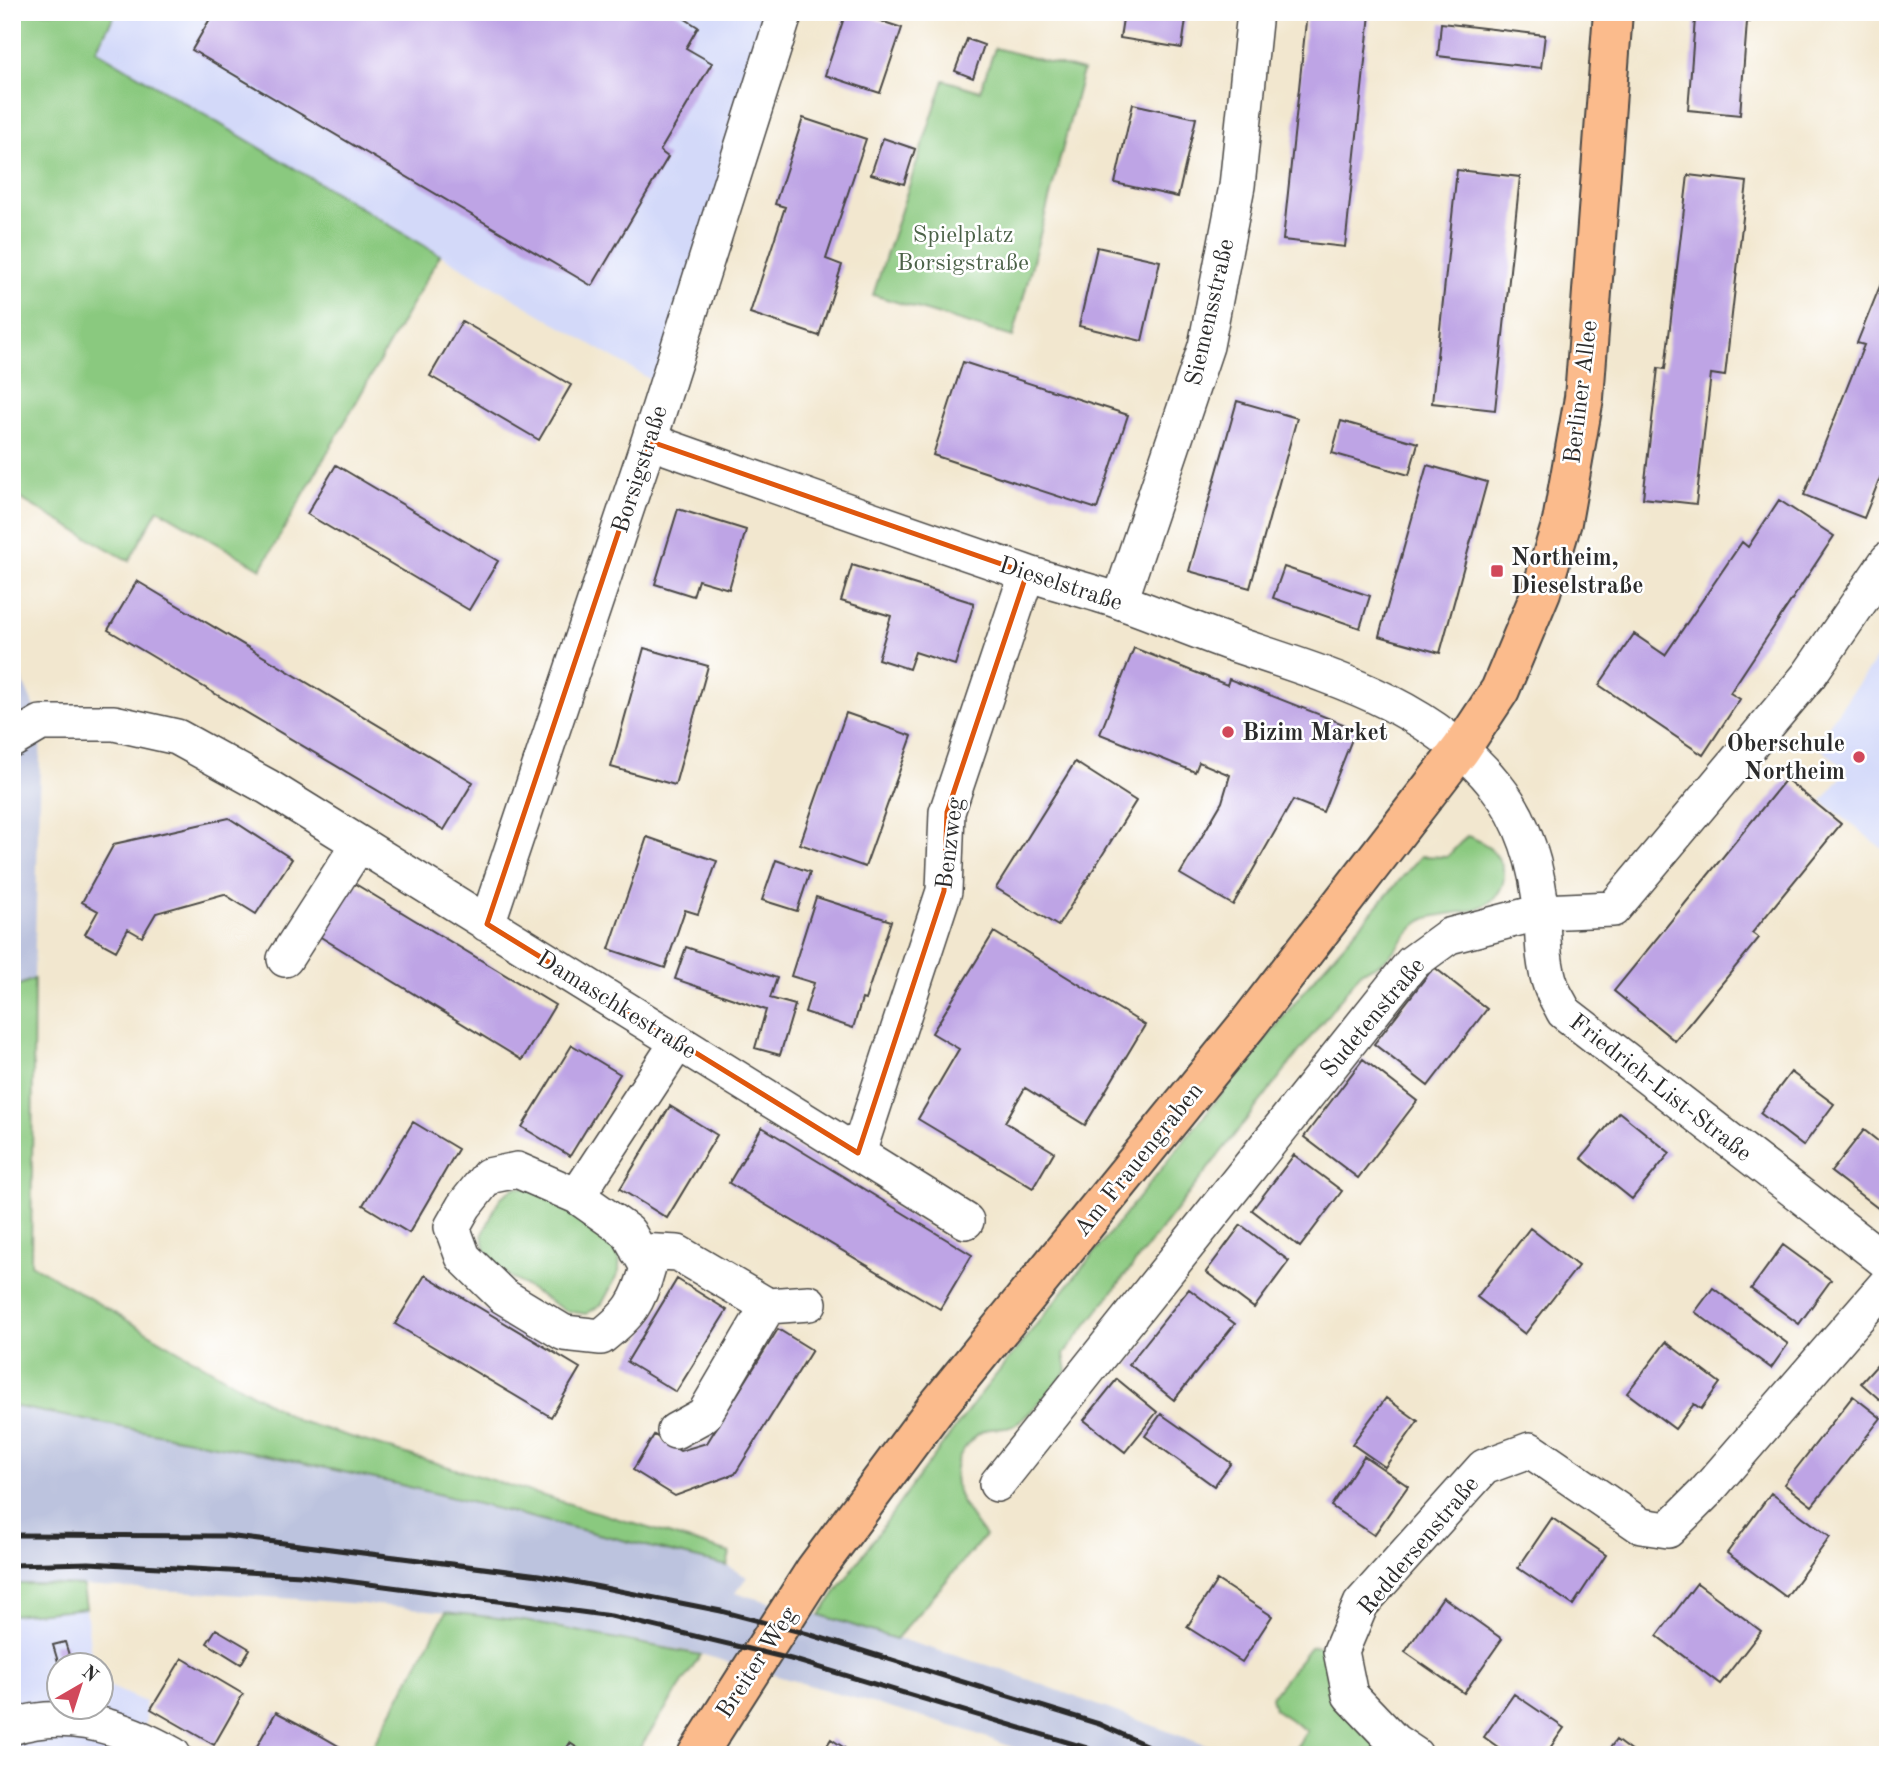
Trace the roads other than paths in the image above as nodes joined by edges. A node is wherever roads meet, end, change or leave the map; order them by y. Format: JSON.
{"nodes":[{"id":1,"x":785,"y":12,"type":"edge"},
{"id":2,"x":1255,"y":12,"type":"edge"},
{"id":3,"x":1613,"y":12,"type":"edge"},
{"id":4,"x":649,"y":441,"type":"junction"},
{"id":5,"x":1888,"y":560,"type":"edge"},
{"id":6,"x":1027,"y":573,"type":"junction"},
{"id":7,"x":1120,"y":601,"type":"junction"},
{"id":8,"x":12,"y":740,"type":"edge"},
{"id":9,"x":1461,"y":748,"type":"junction"},
{"id":10,"x":359,"y":844,"type":"junction"},
{"id":11,"x":1541,"y":912,"type":"junction"},
{"id":12,"x":487,"y":924,"type":"junction"},
{"id":13,"x":285,"y":960,"type":"dead end"},
{"id":14,"x":678,"y":1042,"type":"junction"},
{"id":15,"x":858,"y":1153,"type":"junction"},
{"id":16,"x":577,"y":1196,"type":"junction"},
{"id":17,"x":967,"y":1221,"type":"dead end"},
{"id":18,"x":638,"y":1251,"type":"junction"},
{"id":19,"x":1888,"y":1263,"type":"edge"},
{"id":20,"x":1888,"y":1282,"type":"edge"},
{"id":21,"x":809,"y":1303,"type":"dead end"},
{"id":22,"x":768,"y":1306,"type":"junction"},
{"id":23,"x":675,"y":1431,"type":"dead end"},
{"id":24,"x":997,"y":1484,"type":"dead end"},
{"id":25,"x":815,"y":1570,"type":"joint"},
{"id":26,"x":15,"y":1726,"type":"edge"},
{"id":27,"x":173,"y":1755,"type":"edge"},
{"id":28,"x":698,"y":1755,"type":"edge"},
{"id":29,"x":1415,"y":1755,"type":"edge"}],
"edges":[{"from":1,"to":4,"type":"street","name":"Borsigstraße"},
{"from":2,"to":7,"type":"street","name":"Siemensstraße"},
{"from":3,"to":9,"type":"main road","name":"Berliner Allee"},
{"from":4,"to":6,"type":"street","name":"Dieselstraße"},
{"from":4,"to":12,"type":"street","name":"Borsigstraße"},
{"from":5,"to":11,"type":"street","name":"Sudetenstraße"},
{"from":6,"to":7,"type":"street","name":"Dieselstraße"},
{"from":6,"to":15,"type":"street","name":"Benzweg"},
{"from":7,"to":9,"type":"street","name":"Dieselstraße"},
{"from":8,"to":10,"type":"street","name":"Damaschkestraße"},
{"from":9,"to":11,"type":"street","name":"Friedrich-List-Straße"},
{"from":9,"to":25,"type":"main road","name":"Am Frauengraben"},
{"from":10,"to":12,"type":"street","name":"Damaschkestraße"},
{"from":10,"to":13,"type":"street"},
{"from":11,"to":19,"type":"street","name":"Friedrich-List-Straße"},
{"from":11,"to":24,"type":"street","name":"Sudetenstraße"},
{"from":12,"to":14,"type":"street","name":"Damaschkestraße"},
{"from":14,"to":15,"type":"street","name":"Damaschkestraße"},
{"from":14,"to":16,"type":"street"},
{"from":15,"to":17,"type":"street","name":"Damaschkestraße"},
{"from":16,"to":18,"type":"street"},
{"from":16,"to":18,"type":"street"},
{"from":18,"to":22,"type":"street"},
{"from":20,"to":29,"type":"street","name":"Reddersenstraße"},
{"from":21,"to":22,"type":"street"},
{"from":22,"to":23,"type":"street"},
{"from":25,"to":28,"type":"main road","name":"Breiter Weg"},
{"from":26,"to":27,"type":"street"}]}
